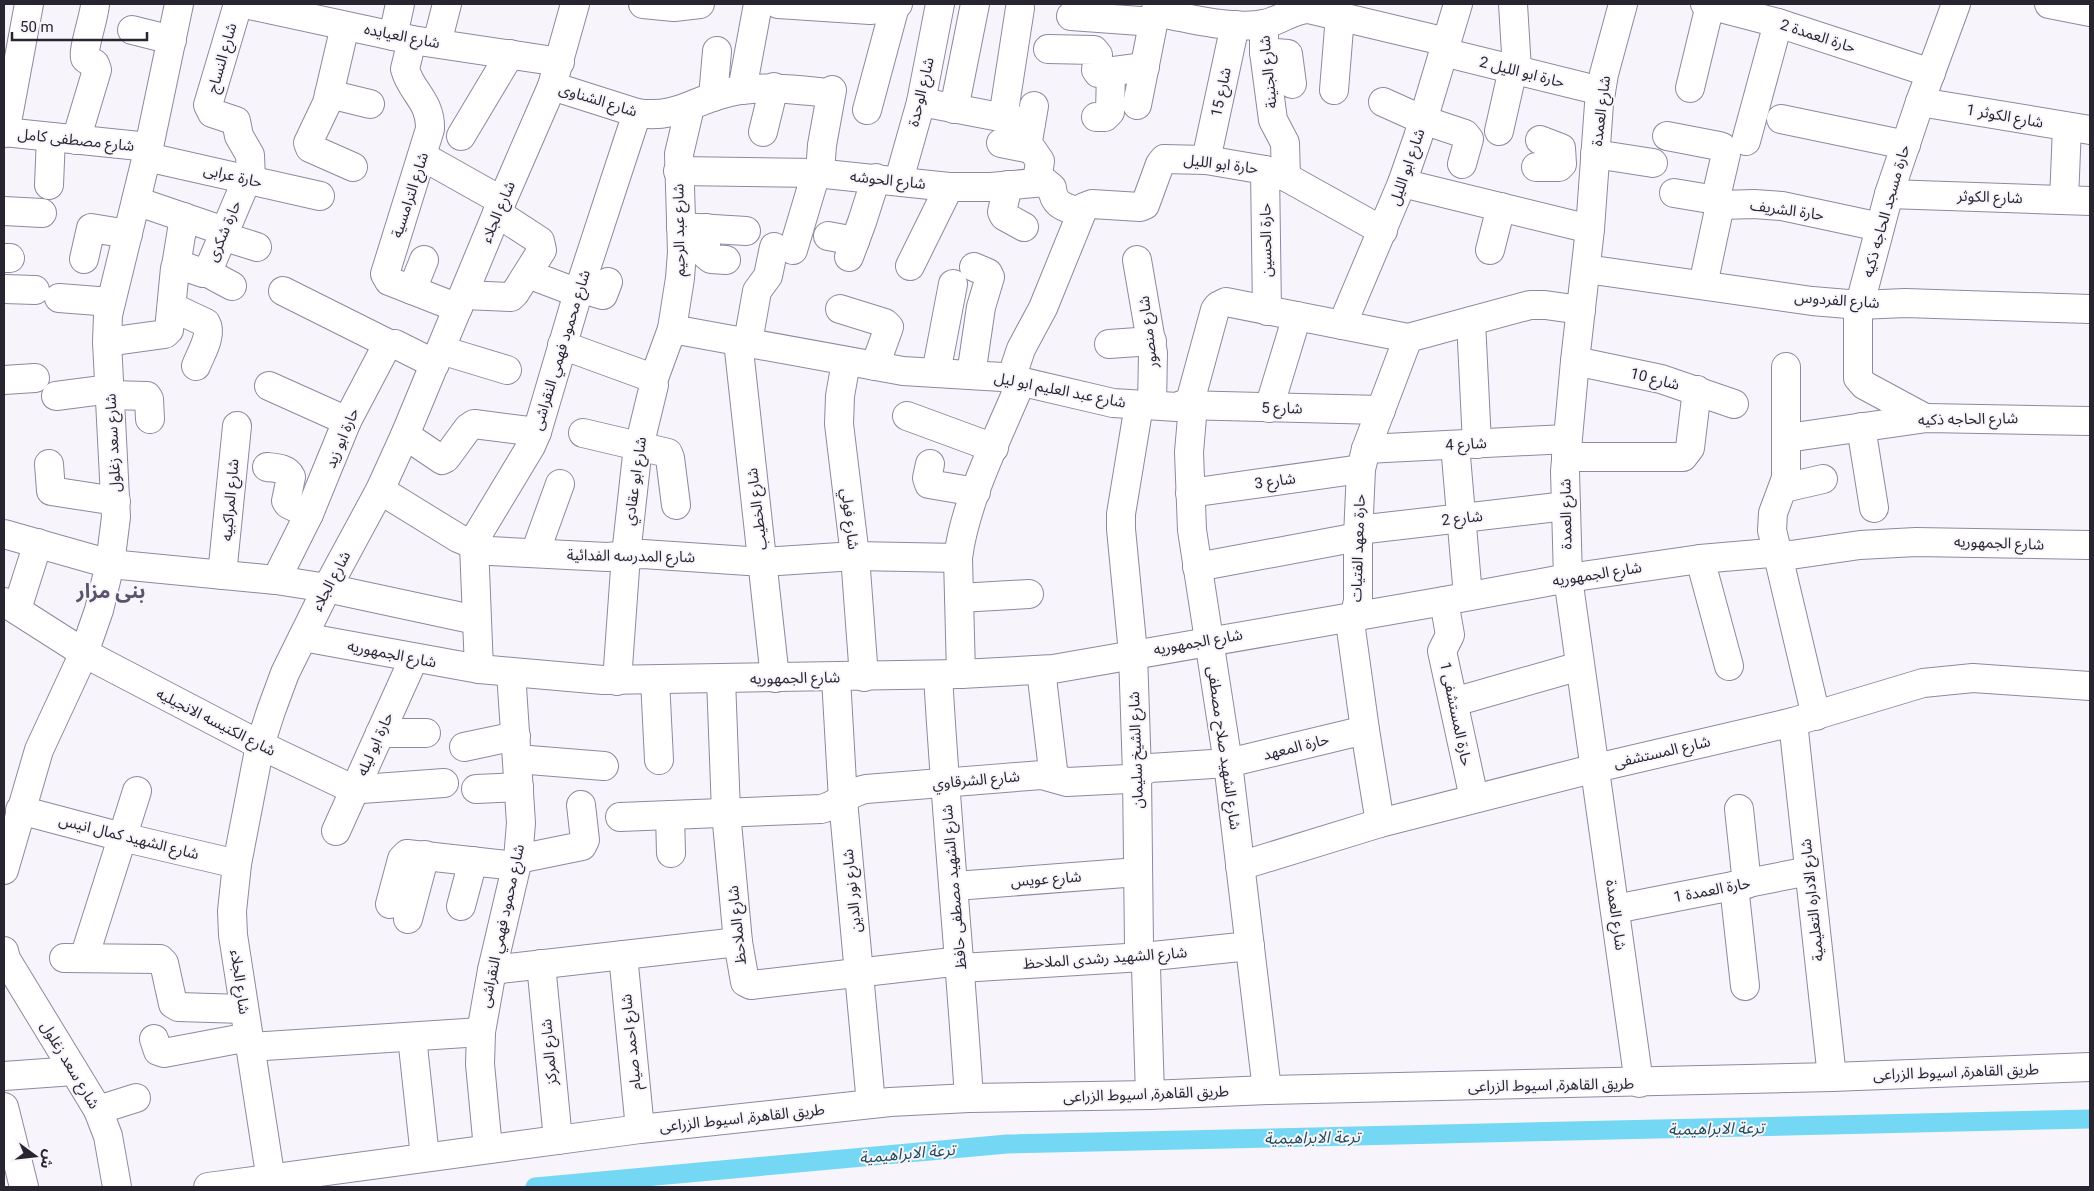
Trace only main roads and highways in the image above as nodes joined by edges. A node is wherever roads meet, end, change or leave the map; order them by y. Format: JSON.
{"nodes":[{"id":1,"x":29,"y":4,"type":"edge"},
{"id":2,"x":95,"y":4,"type":"edge"},
{"id":3,"x":179,"y":4,"type":"edge"},
{"id":4,"x":238,"y":4,"type":"edge"},
{"id":5,"x":245,"y":4,"type":"edge"},
{"id":6,"x":400,"y":4,"type":"edge"},
{"id":7,"x":447,"y":4,"type":"edge"},
{"id":8,"x":575,"y":4,"type":"edge"},
{"id":9,"x":643,"y":4,"type":"edge"},
{"id":10,"x":700,"y":4,"type":"edge"},
{"id":11,"x":758,"y":4,"type":"edge"},
{"id":12,"x":778,"y":4,"type":"edge"},
{"id":13,"x":940,"y":4,"type":"edge"},
{"id":14,"x":975,"y":4,"type":"edge"},
{"id":15,"x":1458,"y":4,"type":"edge"},
{"id":16,"x":1513,"y":4,"type":"edge"},
{"id":17,"x":1623,"y":4,"type":"edge"},
{"id":18,"x":1707,"y":4,"type":"edge"},
{"id":19,"x":1956,"y":4,"type":"edge"},
{"id":20,"x":2049,"y":4,"type":"edge"},
{"id":21,"x":896,"y":5,"type":"edge"},
{"id":22,"x":277,"y":7,"type":"edge"},
{"id":23,"x":1020,"y":8,"type":"dead end"},
{"id":24,"x":1323,"y":10,"type":"edge"},
{"id":25,"x":1165,"y":12,"type":"edge"},
{"id":26,"x":2090,"y":12,"type":"edge"},
{"id":27,"x":1071,"y":16,"type":"dead end"},
{"id":28,"x":1272,"y":16,"type":"edge"},
{"id":29,"x":337,"y":17,"type":"edge"},
{"id":30,"x":1778,"y":23,"type":"junction"},
{"id":31,"x":1235,"y":25,"type":"junction"},
{"id":32,"x":132,"y":30,"type":"dead end"},
{"id":33,"x":172,"y":40,"type":"junction"},
{"id":34,"x":414,"y":40,"type":"junction"},
{"id":35,"x":1445,"y":47,"type":"junction"},
{"id":36,"x":1048,"y":49,"type":"dead end"},
{"id":37,"x":717,"y":52,"type":"dead end"},
{"id":38,"x":1264,"y":52,"type":"junction"},
{"id":39,"x":510,"y":54,"type":"junction"},
{"id":40,"x":1144,"y":67,"type":"junction"},
{"id":41,"x":1515,"y":70,"type":"junction"},
{"id":42,"x":1111,"y":72,"type":"junction"},
{"id":43,"x":1931,"y":72,"type":"junction"},
{"id":44,"x":556,"y":74,"type":"junction"},
{"id":45,"x":1292,"y":84,"type":"dead end"},
{"id":46,"x":774,"y":87,"type":"junction"},
{"id":47,"x":1690,"y":88,"type":"dead end"},
{"id":48,"x":742,"y":90,"type":"junction"},
{"id":49,"x":1334,"y":90,"type":"dead end"},
{"id":50,"x":826,"y":91,"type":"joint"},
{"id":51,"x":1601,"y":91,"type":"junction"},
{"id":52,"x":329,"y":94,"type":"junction"},
{"id":53,"x":701,"y":102,"type":"junction"},
{"id":54,"x":921,"y":102,"type":"junction"},
{"id":55,"x":1383,"y":102,"type":"dead end"},
{"id":56,"x":1920,"y":102,"type":"junction"},
{"id":57,"x":1137,"y":105,"type":"dead end"},
{"id":58,"x":369,"y":107,"type":"dead end"},
{"id":59,"x":954,"y":109,"type":"junction"},
{"id":60,"x":867,"y":110,"type":"dead end"},
{"id":61,"x":637,"y":113,"type":"junction"},
{"id":62,"x":1096,"y":117,"type":"dead end"},
{"id":63,"x":1423,"y":120,"type":"junction"},
{"id":64,"x":1781,"y":120,"type":"dead end"},
{"id":65,"x":2079,"y":128,"type":"edge"},
{"id":66,"x":1002,"y":130,"type":"junction"},
{"id":67,"x":1499,"y":131,"type":"dead end"},
{"id":68,"x":5,"y":132,"type":"edge"},
{"id":69,"x":763,"y":132,"type":"dead end"},
{"id":70,"x":460,"y":136,"type":"dead end"},
{"id":71,"x":1667,"y":136,"type":"dead end"},
{"id":72,"x":63,"y":139,"type":"junction"},
{"id":73,"x":1540,"y":140,"type":"dead end"},
{"id":74,"x":1746,"y":142,"type":"dead end"},
{"id":75,"x":1906,"y":145,"type":"junction"},
{"id":76,"x":148,"y":152,"type":"junction"},
{"id":77,"x":422,"y":156,"type":"junction"},
{"id":78,"x":1206,"y":160,"type":"junction"},
{"id":79,"x":1595,"y":161,"type":"junction"},
{"id":80,"x":1653,"y":163,"type":"dead end"},
{"id":81,"x":1462,"y":164,"type":"dead end"},
{"id":82,"x":353,"y":167,"type":"dead end"},
{"id":83,"x":678,"y":171,"type":"junction"},
{"id":84,"x":818,"y":173,"type":"junction"},
{"id":85,"x":1275,"y":174,"type":"junction"},
{"id":86,"x":887,"y":179,"type":"junction"},
{"id":87,"x":249,"y":180,"type":"junction"},
{"id":88,"x":1037,"y":182,"type":"junction"},
{"id":89,"x":1402,"y":184,"type":"junction"},
{"id":90,"x":49,"y":185,"type":"dead end"},
{"id":91,"x":1008,"y":185,"type":"junction"},
{"id":92,"x":948,"y":187,"type":"junction"},
{"id":93,"x":1674,"y":193,"type":"dead end"},
{"id":94,"x":1889,"y":194,"type":"junction"},
{"id":95,"x":320,"y":196,"type":"dead end"},
{"id":96,"x":136,"y":201,"type":"junction"},
{"id":97,"x":2077,"y":201,"type":"edge"},
{"id":98,"x":1718,"y":203,"type":"junction"},
{"id":99,"x":500,"y":207,"type":"junction"},
{"id":100,"x":1500,"y":207,"type":"junction"},
{"id":101,"x":4,"y":211,"type":"edge"},
{"id":102,"x":42,"y":213,"type":"dead end"},
{"id":103,"x":1081,"y":213,"type":"junction"},
{"id":104,"x":184,"y":217,"type":"junction"},
{"id":105,"x":1024,"y":227,"type":"dead end"},
{"id":106,"x":1880,"y":227,"type":"junction"},
{"id":107,"x":694,"y":228,"type":"junction"},
{"id":108,"x":1590,"y":229,"type":"junction"},
{"id":109,"x":746,"y":230,"type":"dead end"},
{"id":110,"x":1383,"y":231,"type":"junction"},
{"id":111,"x":224,"y":233,"type":"junction"},
{"id":112,"x":128,"y":234,"type":"junction"},
{"id":113,"x":828,"y":236,"type":"dead end"},
{"id":114,"x":257,"y":247,"type":"dead end"},
{"id":115,"x":1490,"y":250,"type":"dead end"},
{"id":116,"x":84,"y":259,"type":"dead end"},
{"id":117,"x":424,"y":260,"type":"dead end"},
{"id":118,"x":726,"y":260,"type":"dead end"},
{"id":119,"x":1138,"y":260,"type":"dead end"},
{"id":120,"x":176,"y":266,"type":"junction"},
{"id":121,"x":910,"y":266,"type":"dead end"},
{"id":122,"x":974,"y":267,"type":"dead end"},
{"id":123,"x":1586,"y":269,"type":"junction"},
{"id":124,"x":206,"y":272,"type":"junction"},
{"id":125,"x":528,"y":274,"type":"junction"},
{"id":126,"x":608,"y":282,"type":"dead end"},
{"id":127,"x":953,"y":284,"type":"dead end"},
{"id":128,"x":1703,"y":285,"type":"junction"},
{"id":129,"x":232,"y":286,"type":"dead end"},
{"id":130,"x":4,"y":289,"type":"edge"},
{"id":131,"x":412,"y":290,"type":"junction"},
{"id":132,"x":283,"y":291,"type":"dead end"},
{"id":133,"x":578,"y":291,"type":"junction"},
{"id":134,"x":111,"y":302,"type":"junction"},
{"id":135,"x":461,"y":302,"type":"junction"},
{"id":136,"x":1860,"y":305,"type":"junction"},
{"id":137,"x":172,"y":307,"type":"junction"},
{"id":138,"x":840,"y":309,"type":"dead end"},
{"id":139,"x":2090,"y":309,"type":"edge"},
{"id":140,"x":1582,"y":310,"type":"junction"},
{"id":141,"x":1267,"y":311,"type":"junction"},
{"id":142,"x":1297,"y":316,"type":"junction"},
{"id":143,"x":1471,"y":321,"type":"junction"},
{"id":144,"x":1342,"y":325,"type":"junction"},
{"id":145,"x":672,"y":329,"type":"junction"},
{"id":146,"x":1408,"y":338,"type":"junction"},
{"id":147,"x":743,"y":341,"type":"junction"},
{"id":148,"x":1152,"y":341,"type":"junction"},
{"id":149,"x":107,"y":342,"type":"junction"},
{"id":150,"x":389,"y":344,"type":"junction"},
{"id":151,"x":1109,"y":344,"type":"dead end"},
{"id":152,"x":562,"y":345,"type":"junction"},
{"id":153,"x":438,"y":357,"type":"junction"},
{"id":154,"x":1575,"y":361,"type":"junction"},
{"id":155,"x":846,"y":362,"type":"junction"},
{"id":156,"x":196,"y":366,"type":"dead end"},
{"id":157,"x":875,"y":366,"type":"junction"},
{"id":158,"x":1786,"y":367,"type":"dead end"},
{"id":159,"x":507,"y":370,"type":"dead end"},
{"id":160,"x":936,"y":373,"type":"junction"},
{"id":161,"x":971,"y":375,"type":"junction"},
{"id":162,"x":35,"y":378,"type":"dead end"},
{"id":163,"x":4,"y":380,"type":"edge"},
{"id":164,"x":653,"y":381,"type":"junction"},
{"id":165,"x":1016,"y":381,"type":"junction"},
{"id":166,"x":268,"y":386,"type":"dead end"},
{"id":167,"x":1697,"y":390,"type":"junction"},
{"id":168,"x":110,"y":392,"type":"junction"},
{"id":169,"x":56,"y":396,"type":"dead end"},
{"id":170,"x":1734,"y":404,"type":"dead end"},
{"id":171,"x":1145,"y":405,"type":"junction"},
{"id":172,"x":1188,"y":406,"type":"junction"},
{"id":173,"x":1269,"y":408,"type":"junction"},
{"id":174,"x":1381,"y":410,"type":"junction"},
{"id":175,"x":907,"y":416,"type":"dead end"},
{"id":176,"x":1925,"y":418,"type":"junction"},
{"id":177,"x":150,"y":419,"type":"dead end"},
{"id":178,"x":2090,"y":420,"type":"edge"},
{"id":179,"x":347,"y":421,"type":"junction"},
{"id":180,"x":237,"y":426,"type":"dead end"},
{"id":181,"x":1861,"y":427,"type":"junction"},
{"id":182,"x":537,"y":432,"type":"junction"},
{"id":183,"x":583,"y":433,"type":"dead end"},
{"id":184,"x":405,"y":435,"type":"junction"},
{"id":185,"x":1787,"y":438,"type":"junction"},
{"id":186,"x":1466,"y":444,"type":"junction"},
{"id":187,"x":638,"y":446,"type":"junction"},
{"id":188,"x":994,"y":448,"type":"junction"},
{"id":189,"x":1566,"y":448,"type":"junction"},
{"id":190,"x":1363,"y":459,"type":"junction"},
{"id":191,"x":49,"y":464,"type":"dead end"},
{"id":192,"x":930,"y":464,"type":"dead end"},
{"id":193,"x":268,"y":467,"type":"dead end"},
{"id":194,"x":1823,"y":479,"type":"dead end"},
{"id":195,"x":560,"y":484,"type":"dead end"},
{"id":196,"x":1784,"y":488,"type":"junction"},
{"id":197,"x":380,"y":490,"type":"junction"},
{"id":198,"x":976,"y":492,"type":"junction"},
{"id":199,"x":1190,"y":493,"type":"junction"},
{"id":200,"x":116,"y":502,"type":"junction"},
{"id":201,"x":676,"y":505,"type":"dead end"},
{"id":202,"x":1566,"y":506,"type":"junction"},
{"id":203,"x":1874,"y":508,"type":"dead end"},
{"id":204,"x":309,"y":514,"type":"junction"},
{"id":205,"x":1462,"y":518,"type":"junction"},
{"id":206,"x":1358,"y":533,"type":"junction"},
{"id":207,"x":4,"y":534,"type":"edge"},
{"id":208,"x":38,"y":544,"type":"junction"},
{"id":209,"x":474,"y":545,"type":"junction"},
{"id":210,"x":2090,"y":545,"type":"edge"},
{"id":211,"x":535,"y":553,"type":"junction"},
{"id":212,"x":1777,"y":554,"type":"junction"},
{"id":213,"x":626,"y":555,"type":"junction"},
{"id":214,"x":855,"y":556,"type":"junction"},
{"id":215,"x":958,"y":558,"type":"junction"},
{"id":216,"x":1700,"y":559,"type":"junction"},
{"id":217,"x":763,"y":562,"type":"junction"},
{"id":218,"x":110,"y":564,"type":"junction"},
{"id":219,"x":1197,"y":567,"type":"junction"},
{"id":220,"x":222,"y":575,"type":"junction"},
{"id":221,"x":1568,"y":578,"type":"junction"},
{"id":222,"x":276,"y":580,"type":"junction"},
{"id":223,"x":327,"y":588,"type":"junction"},
{"id":224,"x":1029,"y":594,"type":"dead end"},
{"id":225,"x":959,"y":598,"type":"junction"},
{"id":226,"x":1456,"y":599,"type":"junction"},
{"id":227,"x":10,"y":606,"type":"edge"},
{"id":228,"x":1355,"y":616,"type":"junction"},
{"id":229,"x":476,"y":620,"type":"junction"},
{"id":230,"x":303,"y":637,"type":"junction"},
{"id":231,"x":1209,"y":640,"type":"junction"},
{"id":232,"x":84,"y":653,"type":"junction"},
{"id":233,"x":1133,"y":654,"type":"junction"},
{"id":234,"x":414,"y":658,"type":"junction"},
{"id":235,"x":1580,"y":666,"type":"junction"},
{"id":236,"x":1729,"y":666,"type":"dead end"},
{"id":237,"x":478,"y":669,"type":"junction"},
{"id":238,"x":1041,"y":670,"type":"junction"},
{"id":239,"x":511,"y":672,"type":"junction"},
{"id":240,"x":949,"y":675,"type":"junction"},
{"id":241,"x":864,"y":677,"type":"junction"},
{"id":242,"x":775,"y":678,"type":"junction"},
{"id":243,"x":836,"y":678,"type":"junction"},
{"id":244,"x":721,"y":679,"type":"junction"},
{"id":245,"x":655,"y":680,"type":"junction"},
{"id":246,"x":617,"y":681,"type":"junction"},
{"id":247,"x":2090,"y":686,"type":"edge"},
{"id":248,"x":1454,"y":702,"type":"junction"},
{"id":249,"x":1805,"y":719,"type":"junction"},
{"id":250,"x":1365,"y":730,"type":"junction"},
{"id":251,"x":380,"y":733,"type":"junction"},
{"id":252,"x":426,"y":733,"type":"dead end"},
{"id":253,"x":260,"y":745,"type":"junction"},
{"id":254,"x":464,"y":747,"type":"dead end"},
{"id":255,"x":516,"y":748,"type":"junction"},
{"id":256,"x":659,"y":760,"type":"dead end"},
{"id":257,"x":1228,"y":763,"type":"junction"},
{"id":258,"x":604,"y":766,"type":"dead end"},
{"id":259,"x":1596,"y":768,"type":"junction"},
{"id":260,"x":1137,"y":774,"type":"junction"},
{"id":261,"x":1054,"y":778,"type":"junction"},
{"id":262,"x":444,"y":783,"type":"dead end"},
{"id":263,"x":944,"y":783,"type":"junction"},
{"id":264,"x":519,"y":787,"type":"junction"},
{"id":265,"x":355,"y":788,"type":"junction"},
{"id":266,"x":476,"y":789,"type":"dead end"},
{"id":267,"x":137,"y":791,"type":"dead end"},
{"id":268,"x":1474,"y":798,"type":"junction"},
{"id":269,"x":843,"y":800,"type":"junction"},
{"id":270,"x":581,"y":805,"type":"dead end"},
{"id":271,"x":1739,"y":809,"type":"dead end"},
{"id":272,"x":726,"y":812,"type":"junction"},
{"id":273,"x":14,"y":813,"type":"edge"},
{"id":274,"x":670,"y":815,"type":"junction"},
{"id":275,"x":620,"y":817,"type":"dead end"},
{"id":276,"x":1380,"y":822,"type":"junction"},
{"id":277,"x":336,"y":831,"type":"dead end"},
{"id":278,"x":122,"y":837,"type":"junction"},
{"id":279,"x":671,"y":853,"type":"dead end"},
{"id":280,"x":472,"y":861,"type":"junction"},
{"id":281,"x":517,"y":863,"type":"junction"},
{"id":282,"x":237,"y":864,"type":"junction"},
{"id":283,"x":1240,"y":866,"type":"junction"},
{"id":284,"x":4,"y":870,"type":"edge"},
{"id":285,"x":1809,"y":871,"type":"junction"},
{"id":286,"x":1138,"y":872,"type":"junction"},
{"id":287,"x":1740,"y":885,"type":"junction"},
{"id":288,"x":955,"y":886,"type":"junction"},
{"id":289,"x":461,"y":906,"type":"dead end"},
{"id":290,"x":1615,"y":909,"type":"junction"},
{"id":291,"x":399,"y":912,"type":"dead end"},
{"id":292,"x":738,"y":942,"type":"junction"},
{"id":293,"x":1250,"y":946,"type":"junction"},
{"id":294,"x":623,"y":955,"type":"junction"},
{"id":295,"x":5,"y":957,"type":"edge"},
{"id":296,"x":1143,"y":957,"type":"junction"},
{"id":297,"x":541,"y":964,"type":"junction"},
{"id":298,"x":961,"y":965,"type":"junction"},
{"id":299,"x":492,"y":970,"type":"junction"},
{"id":300,"x":860,"y":972,"type":"junction"},
{"id":301,"x":1745,"y":986,"type":"dead end"},
{"id":302,"x":244,"y":1009,"type":"junction"},
{"id":303,"x":481,"y":1032,"type":"junction"},
{"id":304,"x":412,"y":1037,"type":"junction"},
{"id":305,"x":154,"y":1039,"type":"dead end"},
{"id":306,"x":249,"y":1042,"type":"junction"},
{"id":307,"x":4,"y":1056,"type":"edge"},
{"id":308,"x":2090,"y":1067,"type":"edge"},
{"id":309,"x":4,"y":1068,"type":"edge"},
{"id":310,"x":74,"y":1071,"type":"junction"},
{"id":311,"x":4,"y":1076,"type":"edge"},
{"id":312,"x":1832,"y":1078,"type":"junction"},
{"id":313,"x":1639,"y":1083,"type":"junction"},
{"id":314,"x":1267,"y":1090,"type":"junction"},
{"id":315,"x":1150,"y":1096,"type":"junction"},
{"id":316,"x":136,"y":1098,"type":"dead end"},
{"id":317,"x":969,"y":1098,"type":"junction"},
{"id":318,"x":870,"y":1104,"type":"junction"},
{"id":319,"x":4,"y":1106,"type":"edge"},
{"id":320,"x":98,"y":1110,"type":"junction"},
{"id":321,"x":640,"y":1129,"type":"junction"},
{"id":322,"x":558,"y":1140,"type":"junction"},
{"id":323,"x":488,"y":1149,"type":"junction"},
{"id":324,"x":425,"y":1158,"type":"junction"},
{"id":325,"x":272,"y":1183,"type":"edge"},
{"id":326,"x":24,"y":1187,"type":"edge"},
{"id":327,"x":118,"y":1187,"type":"edge"},
{"id":328,"x":208,"y":1187,"type":"edge"}],
"edges":[{"from":1,"to":68,"type":"main road"},
{"from":2,"to":72,"type":"main road"},
{"from":3,"to":33,"type":"main road","name":"شارع سعد زغلول"},
{"from":4,"to":87,"type":"main road","name":"شارع النساج"},
{"from":5,"to":22,"type":"main road","name":"شارع العيايده"},
{"from":6,"to":34,"type":"main road"},
{"from":7,"to":34,"type":"main road"},
{"from":8,"to":44,"type":"main road","name":"شارع الجلاء"},
{"from":9,"to":10,"type":"main road"},
{"from":11,"to":48,"type":"main road"},
{"from":12,"to":21,"type":"main road"},
{"from":13,"to":54,"type":"main road","name":"شارع الوحدة"},
{"from":14,"to":59,"type":"main road"},
{"from":15,"to":35,"type":"main road","name":"شارع ابو الليل"},
{"from":16,"to":41,"type":"main road"},
{"from":17,"to":51,"type":"main road","name":"شارع العمدة"},
{"from":18,"to":30,"type":"main road","name":"حارة العمدة 2"},
{"from":18,"to":47,"type":"main road"},
{"from":19,"to":43,"type":"main road","name":"حارة مسجد الحاجه ذكيه"},
{"from":20,"to":26,"type":"main road"},
{"from":21,"to":60,"type":"main road"},
{"from":22,"to":29,"type":"main road","name":"شارع العيايده"},
{"from":23,"to":66,"type":"main road"},
{"from":24,"to":28,"type":"main road","name":"حارة ابو الليل 2"},
{"from":24,"to":35,"type":"main road","name":"حارة ابو الليل 2"},
{"from":24,"to":49,"type":"main road"},
{"from":25,"to":27,"type":"main road","name":"حارة ابو الليل 2"},
{"from":25,"to":31,"type":"main road","name":"حارة ابو الليل 2"},
{"from":25,"to":40,"type":"main road"},
{"from":28,"to":31,"type":"main road","name":"حارة ابو الليل 2"},
{"from":28,"to":38,"type":"main road","name":"شارع الجنينة"},
{"from":29,"to":34,"type":"main road","name":"شارع العيايده"},
{"from":29,"to":52,"type":"main road"},
{"from":30,"to":43,"type":"main road","name":"حارة العمدة 2"},
{"from":30,"to":74,"type":"main road"},
{"from":31,"to":78,"type":"main road","name":"شارع 15"},
{"from":32,"to":33,"type":"main road"},
{"from":33,"to":76,"type":"main road","name":"شارع سعد زغلول"},
{"from":34,"to":39,"type":"main road","name":"شارع العيايده"},
{"from":34,"to":77,"type":"main road","name":"شارع الترامسية"},
{"from":35,"to":41,"type":"main road","name":"حارة ابو الليل 2"},
{"from":35,"to":63,"type":"main road","name":"شارع ابو الليل"},
{"from":36,"to":42,"type":"main road"},
{"from":37,"to":53,"type":"main road","name":"شارع عبد الرحيم"},
{"from":38,"to":45,"type":"main road"},
{"from":38,"to":85,"type":"main road","name":"شارع الجنينة"},
{"from":39,"to":44,"type":"main road","name":"شارع العيايده"},
{"from":39,"to":70,"type":"main road"},
{"from":40,"to":42,"type":"main road"},
{"from":40,"to":57,"type":"main road"},
{"from":41,"to":51,"type":"main road","name":"حارة ابو الليل 2"},
{"from":41,"to":67,"type":"main road"},
{"from":42,"to":62,"type":"main road"},
{"from":43,"to":56,"type":"main road","name":"حارة مسجد الحاجه ذكيه"},
{"from":44,"to":61,"type":"main road","name":"شارع الشناوى"},
{"from":44,"to":99,"type":"main road","name":"شارع الجلاء"},
{"from":46,"to":48,"type":"main road","name":"شارع الشناوى"},
{"from":46,"to":50,"type":"main road","name":"شارع الشناوى"},
{"from":46,"to":69,"type":"main road"},
{"from":48,"to":53,"type":"main road","name":"شارع الشناوى"},
{"from":50,"to":84,"type":"main road","name":"شارع الخطيب"},
{"from":51,"to":79,"type":"main road","name":"شارع العمدة"},
{"from":52,"to":58,"type":"main road"},
{"from":52,"to":82,"type":"main road"},
{"from":53,"to":61,"type":"main road","name":"شارع الشناوى"},
{"from":53,"to":83,"type":"main road","name":"شارع عبد الرحيم"},
{"from":54,"to":59,"type":"main road"},
{"from":54,"to":86,"type":"main road","name":"شارع الوحدة"},
{"from":55,"to":63,"type":"main road"},
{"from":56,"to":65,"type":"main road","name":"شارع الكوثر 1"},
{"from":56,"to":75,"type":"main road","name":"حارة مسجد الحاجه ذكيه"},
{"from":59,"to":66,"type":"main road"},
{"from":61,"to":133,"type":"main road","name":"شارع محمود فهمي النقراشى"},
{"from":63,"to":81,"type":"main road"},
{"from":63,"to":89,"type":"main road","name":"شارع ابو الليل"},
{"from":64,"to":75,"type":"main road"},
{"from":65,"to":97,"type":"main road"},
{"from":66,"to":88,"type":"main road"},
{"from":68,"to":72,"type":"main road","name":"شارع مصطفى كامل"},
{"from":71,"to":98,"type":"main road"},
{"from":72,"to":76,"type":"main road","name":"شارع مصطفى كامل"},
{"from":72,"to":90,"type":"main road"},
{"from":73,"to":79,"type":"main road"},
{"from":75,"to":94,"type":"main road","name":"حارة مسجد الحاجه ذكيه"},
{"from":76,"to":87,"type":"main road","name":"حارة عرابى"},
{"from":76,"to":96,"type":"main road","name":"شارع سعد زغلول"},
{"from":77,"to":99,"type":"main road"},
{"from":77,"to":131,"type":"main road","name":"شارع الترامسية"},
{"from":78,"to":85,"type":"main road","name":"حارة ابو الليل"},
{"from":78,"to":103,"type":"main road","name":"حارة ابو الليل"},
{"from":79,"to":80,"type":"main road"},
{"from":79,"to":108,"type":"main road","name":"شارع العمدة"},
{"from":83,"to":84,"type":"main road","name":"شارع الحوشه"},
{"from":83,"to":107,"type":"main road","name":"شارع عبد الرحيم"},
{"from":84,"to":86,"type":"main road","name":"شارع الحوشه"},
{"from":84,"to":147,"type":"main road","name":"شارع الخطيب"},
{"from":85,"to":110,"type":"main road","name":"حارة ابو الليل"},
{"from":85,"to":141,"type":"main road","name":"حارة الحسين"},
{"from":86,"to":92,"type":"main road","name":"شارع الحوشه"},
{"from":86,"to":113,"type":"main road","name":"شارع الوحدة"},
{"from":87,"to":95,"type":"main road","name":"حارة عرابى"},
{"from":87,"to":111,"type":"main road","name":"حارة شكرى"},
{"from":88,"to":91,"type":"main road","name":"شارع الحوشه"},
{"from":88,"to":103,"type":"main road"},
{"from":89,"to":100,"type":"main road"},
{"from":89,"to":110,"type":"main road","name":"شارع ابو الليل"},
{"from":91,"to":92,"type":"main road","name":"شارع الحوشه"},
{"from":91,"to":105,"type":"main road"},
{"from":92,"to":121,"type":"main road"},
{"from":93,"to":98,"type":"main road","name":"حارة الشريف"},
{"from":94,"to":97,"type":"main road","name":"شارع الكوثر"},
{"from":94,"to":106,"type":"main road","name":"حارة مسجد الحاجه ذكيه"},
{"from":96,"to":104,"type":"main road"},
{"from":96,"to":112,"type":"main road","name":"شارع سعد زغلول"},
{"from":98,"to":106,"type":"main road","name":"حارة الشريف"},
{"from":98,"to":128,"type":"main road"},
{"from":99,"to":125,"type":"main road"},
{"from":99,"to":135,"type":"main road","name":"شارع الجلاء"},
{"from":100,"to":108,"type":"main road"},
{"from":100,"to":115,"type":"main road"},
{"from":101,"to":102,"type":"main road"},
{"from":103,"to":165,"type":"main road"},
{"from":104,"to":111,"type":"main road"},
{"from":104,"to":120,"type":"main road"},
{"from":106,"to":136,"type":"main road","name":"حارة مسجد الحاجه ذكيه"},
{"from":107,"to":109,"type":"main road"},
{"from":107,"to":118,"type":"main road"},
{"from":107,"to":145,"type":"main road","name":"شارع عبد الرحيم"},
{"from":108,"to":123,"type":"main road","name":"شارع العمدة"},
{"from":110,"to":144,"type":"main road","name":"شارع ابو الليل"},
{"from":111,"to":114,"type":"main road"},
{"from":111,"to":124,"type":"main road","name":"حارة شكرى"},
{"from":112,"to":116,"type":"main road"},
{"from":112,"to":134,"type":"main road","name":"شارع سعد زغلول"},
{"from":117,"to":131,"type":"main road"},
{"from":119,"to":148,"type":"main road","name":"شارع منصور"},
{"from":120,"to":124,"type":"main road","name":"حارة شكرى"},
{"from":120,"to":137,"type":"main road"},
{"from":122,"to":161,"type":"main road"},
{"from":123,"to":128,"type":"main road","name":"شارع الفردوس"},
{"from":123,"to":140,"type":"main road","name":"شارع العمدة"},
{"from":124,"to":129,"type":"main road"},
{"from":125,"to":133,"type":"main road"},
{"from":125,"to":135,"type":"main road","name":"شارع الترامسية"},
{"from":126,"to":133,"type":"main road"},
{"from":127,"to":160,"type":"main road"},
{"from":128,"to":136,"type":"main road","name":"شارع الفردوس"},
{"from":130,"to":134,"type":"main road"},
{"from":131,"to":135,"type":"main road","name":"شارع الترامسية"},
{"from":132,"to":150,"type":"main road"},
{"from":133,"to":152,"type":"main road","name":"شارع محمود فهمي النقراشى"},
{"from":134,"to":149,"type":"main road","name":"شارع سعد زغلول"},
{"from":135,"to":153,"type":"main road","name":"شارع الجلاء"},
{"from":136,"to":139,"type":"main road","name":"شارع الفردوس"},
{"from":136,"to":176,"type":"main road","name":"حارة مسجد الحاجه ذكيه"},
{"from":137,"to":149,"type":"main road"},
{"from":137,"to":156,"type":"main road"},
{"from":138,"to":157,"type":"main road"},
{"from":140,"to":143,"type":"main road"},
{"from":140,"to":154,"type":"main road","name":"شارع العمدة"},
{"from":141,"to":142,"type":"main road"},
{"from":141,"to":172,"type":"main road"},
{"from":142,"to":144,"type":"main road"},
{"from":142,"to":173,"type":"main road"},
{"from":143,"to":146,"type":"main road"},
{"from":143,"to":186,"type":"main road","name":"حارة المستشفى 1"},
{"from":144,"to":146,"type":"main road"},
{"from":145,"to":147,"type":"main road","name":"شارع عبد العليم ابو ليل"},
{"from":145,"to":164,"type":"main road","name":"شارع عبد الرحيم"},
{"from":146,"to":174,"type":"main road","name":"حارة معهد الفتيات"},
{"from":147,"to":155,"type":"main road","name":"شارع عبد العليم ابو ليل"},
{"from":147,"to":217,"type":"main road","name":"شارع الخطيب"},
{"from":148,"to":151,"type":"main road"},
{"from":148,"to":171,"type":"main road","name":"شارع منصور"},
{"from":149,"to":168,"type":"main road","name":"شارع سعد زغلول"},
{"from":150,"to":153,"type":"main road"},
{"from":150,"to":179,"type":"main road","name":"حارة ابو زيد"},
{"from":152,"to":164,"type":"main road"},
{"from":152,"to":182,"type":"main road","name":"شارع محمود فهمي النقراشى"},
{"from":153,"to":159,"type":"main road"},
{"from":153,"to":184,"type":"main road","name":"شارع الجلاء"},
{"from":154,"to":167,"type":"main road","name":"شارع 10"},
{"from":154,"to":189,"type":"main road","name":"شارع العمدة"},
{"from":155,"to":157,"type":"main road","name":"شارع عبد العليم ابو ليل"},
{"from":155,"to":214,"type":"main road","name":"شارع فولي"},
{"from":157,"to":160,"type":"main road","name":"شارع عبد العليم ابو ليل"},
{"from":158,"to":185,"type":"main road","name":"شارع الاداره التعليمية"},
{"from":160,"to":161,"type":"main road","name":"شارع عبد العليم ابو ليل"},
{"from":161,"to":165,"type":"main road","name":"شارع عبد العليم ابو ليل"},
{"from":162,"to":163,"type":"main road"},
{"from":164,"to":187,"type":"main road","name":"شارع ابو عقادي"},
{"from":165,"to":171,"type":"main road","name":"شارع عبد العليم ابو ليل"},
{"from":165,"to":188,"type":"main road","name":"شارع الشهيد مصطفى حافظ"},
{"from":166,"to":179,"type":"main road"},
{"from":167,"to":170,"type":"main road","name":"شارع 10"},
{"from":167,"to":189,"type":"main road","name":"شارع 4"},
{"from":168,"to":169,"type":"main road"},
{"from":168,"to":177,"type":"main road"},
{"from":168,"to":200,"type":"main road","name":"شارع سعد زغلول"},
{"from":171,"to":172,"type":"main road","name":"شارع عبد العليم ابو ليل"},
{"from":171,"to":233,"type":"main road","name":"شارع الشيخ سليمان"},
{"from":172,"to":173,"type":"main road","name":"شارع 5"},
{"from":172,"to":199,"type":"main road","name":"شارع الشهيد صلاح مصطفى"},
{"from":173,"to":174,"type":"main road","name":"شارع 5"},
{"from":174,"to":190,"type":"main road","name":"حارة معهد الفتيات"},
{"from":175,"to":188,"type":"main road"},
{"from":176,"to":178,"type":"main road","name":"شارع الحاجه ذكيه"},
{"from":176,"to":181,"type":"main road","name":"شارع الحاجه ذكيه"},
{"from":179,"to":204,"type":"main road","name":"حارة ابو زيد"},
{"from":180,"to":220,"type":"main road","name":"شارع المراكبيه"},
{"from":181,"to":185,"type":"main road","name":"شارع الحاجه ذكيه"},
{"from":181,"to":203,"type":"main road"},
{"from":182,"to":184,"type":"main road"},
{"from":182,"to":209,"type":"main road","name":"شارع محمود فهمي النقراشى"},
{"from":183,"to":187,"type":"main road"},
{"from":184,"to":197,"type":"main road","name":"شارع الجلاء"},
{"from":185,"to":196,"type":"main road","name":"شارع الاداره التعليمية"},
{"from":186,"to":189,"type":"main road","name":"شارع 4"},
{"from":186,"to":190,"type":"main road","name":"شارع 4"},
{"from":186,"to":205,"type":"main road","name":"حارة المستشفى 1"},
{"from":187,"to":201,"type":"main road"},
{"from":187,"to":213,"type":"main road","name":"شارع ابو عقادي"},
{"from":188,"to":198,"type":"main road","name":"شارع الشهيد مصطفى حافظ"},
{"from":189,"to":202,"type":"main road","name":"شارع العمدة"},
{"from":190,"to":199,"type":"main road","name":"شارع 3"},
{"from":190,"to":206,"type":"main road","name":"حارة معهد الفتيات"},
{"from":191,"to":200,"type":"main road"},
{"from":192,"to":198,"type":"main road"},
{"from":193,"to":204,"type":"main road"},
{"from":194,"to":196,"type":"main road"},
{"from":195,"to":211,"type":"main road"},
{"from":196,"to":212,"type":"main road","name":"شارع الاداره التعليمية"},
{"from":197,"to":209,"type":"main road","name":"شارع المدرسه الفدائية"},
{"from":197,"to":223,"type":"main road","name":"شارع الجلاء"},
{"from":198,"to":215,"type":"main road","name":"شارع الشهيد مصطفى حافظ"},
{"from":199,"to":219,"type":"main road","name":"شارع الشهيد صلاح مصطفى"},
{"from":200,"to":218,"type":"main road","name":"شارع سعد زغلول"},
{"from":202,"to":205,"type":"main road","name":"شارع 2"},
{"from":202,"to":221,"type":"main road","name":"شارع العمدة"},
{"from":204,"to":222,"type":"main road","name":"حارة ابو زيد"},
{"from":205,"to":206,"type":"main road","name":"شارع 2"},
{"from":205,"to":226,"type":"main road","name":"حارة المستشفى 1"},
{"from":206,"to":219,"type":"main road","name":"شارع 2"},
{"from":206,"to":228,"type":"main road","name":"حارة معهد الفتيات"},
{"from":207,"to":208,"type":"main road"},
{"from":208,"to":218,"type":"main road"},
{"from":208,"to":227,"type":"main road"},
{"from":209,"to":211,"type":"main road","name":"شارع المدرسه الفدائية"},
{"from":209,"to":229,"type":"main road","name":"شارع محمود فهمي النقراشى"},
{"from":210,"to":212,"type":"main road","name":"شارع الجمهوريه"},
{"from":211,"to":213,"type":"main road","name":"شارع المدرسه الفدائية"},
{"from":212,"to":216,"type":"main road","name":"شارع الجمهوريه"},
{"from":212,"to":249,"type":"main road","name":"شارع الاداره التعليمية"},
{"from":213,"to":217,"type":"main road","name":"شارع المدرسه الفدائية"},
{"from":213,"to":246,"type":"main road","name":"شارع ابو عقادي"},
{"from":214,"to":215,"type":"main road","name":"شارع المدرسه الفدائية"},
{"from":214,"to":217,"type":"main road","name":"شارع المدرسه الفدائية"},
{"from":214,"to":241,"type":"main road","name":"شارع فولي"},
{"from":215,"to":225,"type":"main road","name":"شارع الشهيد مصطفى حافظ"},
{"from":216,"to":221,"type":"main road","name":"شارع الجمهوريه"},
{"from":216,"to":236,"type":"main road"},
{"from":217,"to":242,"type":"main road","name":"شارع الخطيب"},
{"from":218,"to":220,"type":"main road"},
{"from":218,"to":232,"type":"main road","name":"شارع سعد زغلول"},
{"from":219,"to":231,"type":"main road","name":"شارع الشهيد صلاح مصطفى"},
{"from":220,"to":222,"type":"main road"},
{"from":221,"to":226,"type":"main road","name":"شارع الجمهوريه"},
{"from":221,"to":235,"type":"main road","name":"شارع العمدة"},
{"from":222,"to":223,"type":"main road"},
{"from":223,"to":229,"type":"main road"},
{"from":223,"to":230,"type":"main road","name":"شارع الجلاء"},
{"from":224,"to":225,"type":"main road"},
{"from":225,"to":240,"type":"main road","name":"شارع الشهيد مصطفى حافظ"},
{"from":226,"to":228,"type":"main road","name":"شارع الجمهوريه"},
{"from":226,"to":248,"type":"main road","name":"حارة المستشفى 1"},
{"from":227,"to":232,"type":"main road","name":"شارع الكنيسه الانجيليه"},
{"from":228,"to":231,"type":"main road","name":"شارع الجمهوريه"},
{"from":228,"to":250,"type":"main road","name":"حارة معهد الفتيات"},
{"from":229,"to":237,"type":"main road","name":"شارع محمود فهمي النقراشى"},
{"from":230,"to":234,"type":"main road","name":"شارع الجمهوريه"},
{"from":230,"to":253,"type":"main road","name":"شارع الجلاء"},
{"from":231,"to":233,"type":"main road","name":"شارع الجمهوريه"},
{"from":231,"to":257,"type":"main road","name":"شارع الشهيد صلاح مصطفى"},
{"from":232,"to":253,"type":"main road","name":"شارع الكنيسه الانجيليه"},
{"from":232,"to":273,"type":"main road","name":"شارع سعد زغلول"},
{"from":233,"to":238,"type":"main road","name":"شارع الجمهوريه"},
{"from":233,"to":260,"type":"main road","name":"شارع الشيخ سليمان"},
{"from":234,"to":237,"type":"main road","name":"شارع الجمهوريه"},
{"from":234,"to":251,"type":"main road","name":"حارة ابو ليله"},
{"from":235,"to":248,"type":"main road"},
{"from":235,"to":259,"type":"main road","name":"شارع العمدة"},
{"from":237,"to":239,"type":"main road","name":"شارع الجمهوريه"},
{"from":238,"to":240,"type":"main road","name":"شارع الجمهوريه"},
{"from":238,"to":261,"type":"main road"},
{"from":239,"to":246,"type":"main road","name":"شارع الجمهوريه"},
{"from":239,"to":255,"type":"main road","name":"شارع محمود فهمي النقراشى"},
{"from":240,"to":241,"type":"main road","name":"شارع الجمهوريه"},
{"from":240,"to":263,"type":"main road","name":"شارع الشهيد مصطفى حافظ"},
{"from":241,"to":243,"type":"main road","name":"شارع الجمهوريه"},
{"from":242,"to":243,"type":"main road","name":"شارع الجمهوريه"},
{"from":242,"to":244,"type":"main road","name":"شارع الجمهوريه"},
{"from":243,"to":269,"type":"main road","name":"شارع نور الدين"},
{"from":244,"to":245,"type":"main road","name":"شارع الجمهوريه"},
{"from":244,"to":272,"type":"main road","name":"شارع الملاحظ"},
{"from":245,"to":246,"type":"main road","name":"شارع الجمهوريه"},
{"from":245,"to":256,"type":"main road"},
{"from":247,"to":249,"type":"main road","name":"شارع المستشفى"},
{"from":248,"to":268,"type":"main road","name":"حارة المستشفى 1"},
{"from":249,"to":259,"type":"main road","name":"شارع المستشفى"},
{"from":249,"to":285,"type":"main road","name":"شارع الاداره التعليمية"},
{"from":250,"to":257,"type":"main road","name":"حارة المعهد"},
{"from":250,"to":276,"type":"main road","name":"حارة معهد الفتيات"},
{"from":251,"to":252,"type":"main road"},
{"from":251,"to":265,"type":"main road","name":"حارة ابو ليله"},
{"from":253,"to":265,"type":"main road","name":"شارع الكنيسه الانجيليه"},
{"from":253,"to":282,"type":"main road","name":"شارع الجلاء"},
{"from":254,"to":255,"type":"main road"},
{"from":255,"to":258,"type":"main road"},
{"from":255,"to":264,"type":"main road","name":"شارع محمود فهمي النقراشى"},
{"from":257,"to":260,"type":"main road","name":"شارع الشرقاوي"},
{"from":257,"to":283,"type":"main road","name":"شارع الشهيد صلاح مصطفى"},
{"from":259,"to":268,"type":"main road","name":"شارع المستشفى"},
{"from":259,"to":290,"type":"main road","name":"شارع العمدة"},
{"from":260,"to":261,"type":"main road","name":"شارع الشرقاوي"},
{"from":260,"to":286,"type":"main road","name":"شارع الشيخ سليمان"},
{"from":261,"to":263,"type":"main road","name":"شارع الشرقاوي"},
{"from":262,"to":265,"type":"main road","name":"شارع الكنيسه الانجيليه"},
{"from":263,"to":269,"type":"main road","name":"شارع الشرقاوي"},
{"from":263,"to":288,"type":"main road","name":"شارع الشهيد مصطفى حافظ"},
{"from":264,"to":266,"type":"main road"},
{"from":264,"to":281,"type":"main road","name":"شارع محمود فهمي النقراشى"},
{"from":265,"to":277,"type":"main road","name":"حارة ابو ليله"},
{"from":267,"to":278,"type":"main road"},
{"from":268,"to":276,"type":"main road","name":"شارع المستشفى"},
{"from":269,"to":272,"type":"main road","name":"شارع الشرقاوي"},
{"from":269,"to":300,"type":"main road","name":"شارع نور الدين"},
{"from":270,"to":281,"type":"main road"},
{"from":271,"to":287,"type":"main road"},
{"from":272,"to":274,"type":"main road","name":"شارع الشرقاوي"},
{"from":272,"to":292,"type":"main road","name":"شارع الملاحظ"},
{"from":273,"to":278,"type":"main road","name":"شارع الشهيد كمال انيس"},
{"from":273,"to":284,"type":"main road","name":"شارع سعد زغلول"},
{"from":274,"to":275,"type":"main road","name":"شارع الشرقاوي"},
{"from":274,"to":279,"type":"main road"},
{"from":276,"to":283,"type":"main road","name":"شارع المستشفى"},
{"from":278,"to":282,"type":"main road","name":"شارع الشهيد كمال انيس"},
{"from":278,"to":302,"type":"main road"},
{"from":280,"to":281,"type":"main road"},
{"from":280,"to":289,"type":"main road"},
{"from":280,"to":291,"type":"main road"},
{"from":281,"to":299,"type":"main road","name":"شارع محمود فهمي النقراشى"},
{"from":282,"to":302,"type":"main road","name":"شارع الجلاء"},
{"from":283,"to":293,"type":"main road","name":"شارع الشهيد صلاح مصطفى"},
{"from":285,"to":287,"type":"main road","name":"حارة العمدة 1"},
{"from":285,"to":312,"type":"main road","name":"شارع الاداره التعليمية"},
{"from":286,"to":288,"type":"main road","name":"شارع عويس"},
{"from":286,"to":296,"type":"main road","name":"شارع الشيخ سليمان"},
{"from":287,"to":290,"type":"main road","name":"حارة العمدة 1"},
{"from":287,"to":301,"type":"main road"},
{"from":288,"to":298,"type":"main road","name":"شارع الشهيد مصطفى حافظ"},
{"from":290,"to":313,"type":"main road","name":"شارع العمدة"},
{"from":292,"to":294,"type":"main road"},
{"from":292,"to":300,"type":"main road","name":"شارع الملاحظ"},
{"from":293,"to":296,"type":"main road","name":"شارع الشهيد رشدى الملاحظ"},
{"from":293,"to":314,"type":"main road","name":"شارع الشهيد صلاح مصطفى"},
{"from":294,"to":297,"type":"main road"},
{"from":294,"to":321,"type":"main road","name":"شارع احمد صيام"},
{"from":295,"to":310,"type":"main road","name":"شارع سعد زغلول"},
{"from":296,"to":298,"type":"main road","name":"شارع الشهيد رشدى الملاحظ"},
{"from":296,"to":315,"type":"main road","name":"شارع الشيخ سليمان"},
{"from":297,"to":299,"type":"main road"},
{"from":297,"to":322,"type":"main road","name":"شارع المركز"},
{"from":298,"to":300,"type":"main road","name":"شارع الملاحظ"},
{"from":298,"to":317,"type":"main road","name":"شارع الشهيد مصطفى حافظ"},
{"from":299,"to":303,"type":"main road","name":"شارع محمود فهمي النقراشى"},
{"from":300,"to":318,"type":"main road","name":"شارع نور الدين"},
{"from":302,"to":306,"type":"main road","name":"شارع الجلاء"},
{"from":303,"to":304,"type":"main road"},
{"from":303,"to":323,"type":"main road","name":"شارع محمود فهمي النقراشى"},
{"from":304,"to":306,"type":"main road"},
{"from":304,"to":324,"type":"main road"},
{"from":305,"to":306,"type":"main road"},
{"from":306,"to":325,"type":"main road","name":"شارع الجلاء"},
{"from":307,"to":309,"type":"main road"},
{"from":308,"to":312,"type":"main road","name":"طريق القاهرة, اسيوط الزراعى"},
{"from":310,"to":311,"type":"main road"},
{"from":310,"to":320,"type":"main road","name":"شارع سعد زغلول"},
{"from":312,"to":313,"type":"main road","name":"طريق القاهرة, اسيوط الزراعى"},
{"from":313,"to":314,"type":"main road","name":"طريق القاهرة, اسيوط الزراعى"},
{"from":314,"to":315,"type":"main road","name":"طريق القاهرة, اسيوط الزراعى"},
{"from":315,"to":317,"type":"main road","name":"طريق القاهرة, اسيوط الزراعى"},
{"from":316,"to":320,"type":"main road"},
{"from":317,"to":318,"type":"main road","name":"طريق القاهرة, اسيوط الزراعى"},
{"from":318,"to":321,"type":"main road","name":"طريق القاهرة, اسيوط الزراعى"},
{"from":319,"to":326,"type":"main road"},
{"from":320,"to":327,"type":"main road","name":"شارع سعد زغلول"},
{"from":321,"to":322,"type":"main road","name":"طريق القاهرة, اسيوط الزراعى"},
{"from":322,"to":323,"type":"main road","name":"طريق القاهرة, اسيوط الزراعى"},
{"from":323,"to":324,"type":"main road","name":"طريق القاهرة, اسيوط الزراعى"},
{"from":324,"to":325,"type":"main road","name":"طريق القاهرة, اسيوط الزراعى"},
{"from":325,"to":328,"type":"main road","name":"طريق القاهرة, اسيوط الزراعى"}]}
